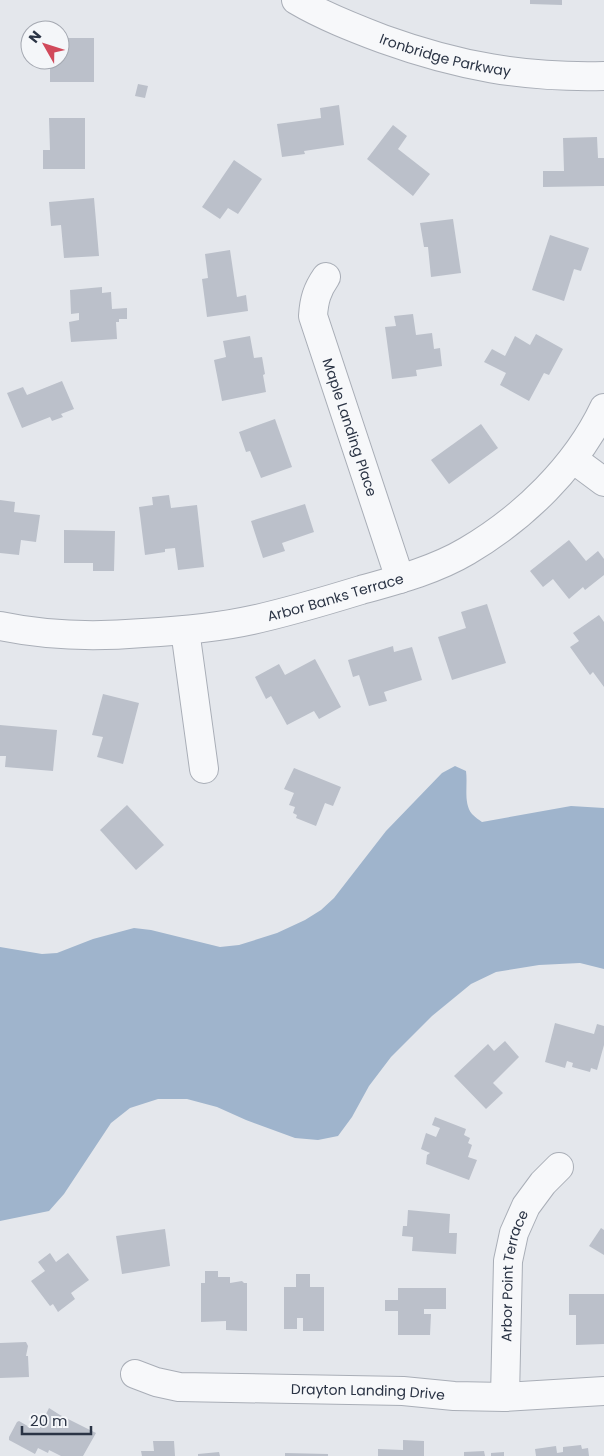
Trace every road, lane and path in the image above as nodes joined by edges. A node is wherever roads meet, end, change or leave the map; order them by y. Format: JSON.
{"nodes":[{"id":1,"x":296,"y":0,"type":"edge"},
{"id":2,"x":604,"y":76,"type":"edge"},
{"id":3,"x":326,"y":276,"type":"dead end"},
{"id":4,"x":604,"y":408,"type":"edge"},
{"id":5,"x":574,"y":459,"type":"junction"},
{"id":6,"x":604,"y":482,"type":"edge"},
{"id":7,"x":400,"y":579,"type":"junction"},
{"id":8,"x":0,"y":626,"type":"edge"},
{"id":9,"x":185,"y":630,"type":"junction"},
{"id":10,"x":204,"y":769,"type":"dead end"},
{"id":11,"x":559,"y":1167,"type":"dead end"},
{"id":12,"x":135,"y":1374,"type":"dead end"},
{"id":13,"x":604,"y":1391,"type":"edge"},
{"id":14,"x":505,"y":1397,"type":"junction"}],
"edges":[{"from":1,"to":2,"type":"street","name":"Ironbridge Parkway"},
{"from":3,"to":7,"type":"street","name":"Maple Landing Place"},
{"from":4,"to":5,"type":"street","name":"Arbor Banks Terrace"},
{"from":5,"to":6,"type":"street"},
{"from":5,"to":7,"type":"street","name":"Arbor Banks Terrace"},
{"from":7,"to":9,"type":"street","name":"Arbor Banks Terrace"},
{"from":8,"to":9,"type":"street","name":"Arbor Banks Terrace"},
{"from":9,"to":10,"type":"street"},
{"from":11,"to":14,"type":"street","name":"Arbor Point Terrace"},
{"from":12,"to":14,"type":"street","name":"Drayton Landing Drive"},
{"from":13,"to":14,"type":"street","name":"Drayton Landing Drive"}]}
